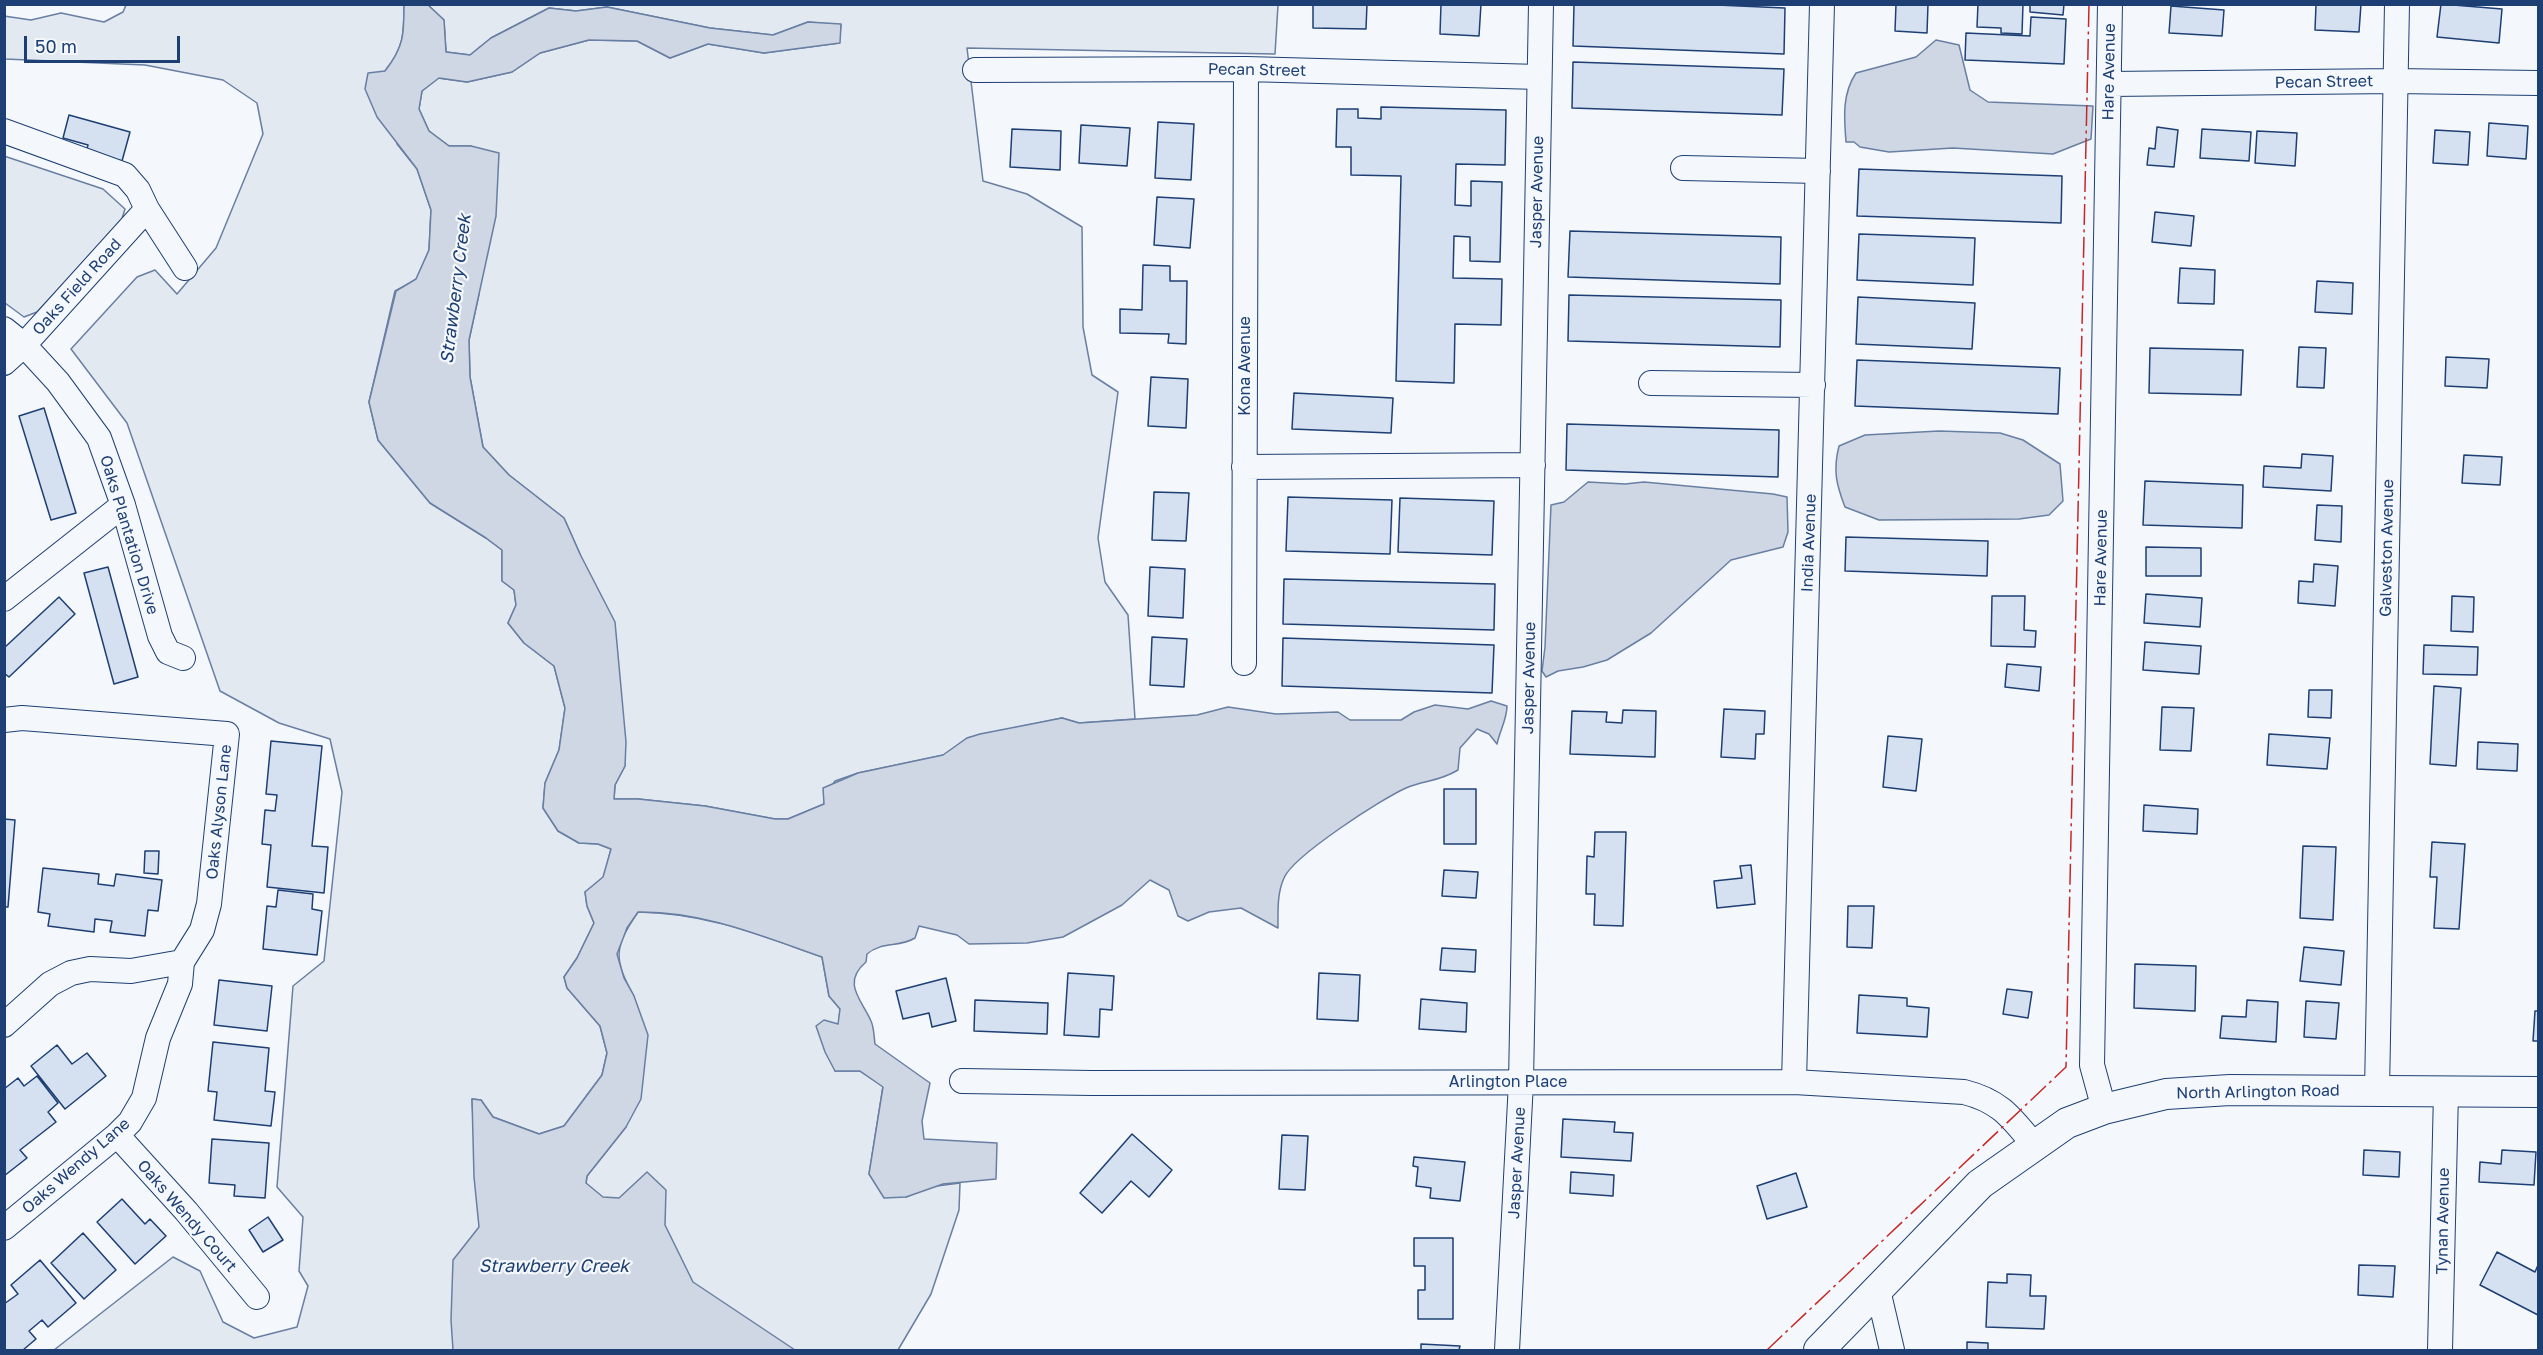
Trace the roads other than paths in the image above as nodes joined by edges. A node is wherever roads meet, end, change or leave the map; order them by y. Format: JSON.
{"nodes":[{"id":1,"x":1541,"y":4,"type":"edge"},
{"id":2,"x":1822,"y":4,"type":"edge"},
{"id":3,"x":2110,"y":4,"type":"edge"},
{"id":4,"x":2397,"y":4,"type":"edge"},
{"id":5,"x":1246,"y":69,"type":"junction"},
{"id":6,"x":975,"y":70,"type":"dead end"},
{"id":7,"x":1539,"y":77,"type":"junction"},
{"id":8,"x":2395,"y":81,"type":"junction"},
{"id":9,"x":2538,"y":83,"type":"edge"},
{"id":10,"x":2109,"y":84,"type":"junction"},
{"id":11,"x":4,"y":131,"type":"edge"},
{"id":12,"x":1683,"y":168,"type":"dead end"},
{"id":13,"x":1818,"y":171,"type":"junction"},
{"id":14,"x":147,"y":209,"type":"junction"},
{"id":15,"x":185,"y":268,"type":"dead end"},
{"id":16,"x":4,"y":328,"type":"edge"},
{"id":17,"x":24,"y":345,"type":"junction"},
{"id":18,"x":4,"y":363,"type":"edge"},
{"id":19,"x":1652,"y":383,"type":"dead end"},
{"id":20,"x":1813,"y":386,"type":"junction"},
{"id":21,"x":1533,"y":465,"type":"junction"},
{"id":22,"x":1244,"y":467,"type":"junction"},
{"id":23,"x":123,"y":505,"type":"junction"},
{"id":24,"x":4,"y":599,"type":"edge"},
{"id":25,"x":183,"y":658,"type":"dead end"},
{"id":26,"x":1244,"y":663,"type":"dead end"},
{"id":27,"x":4,"y":720,"type":"edge"},
{"id":28,"x":182,"y":962,"type":"junction"},
{"id":29,"x":4,"y":1025,"type":"edge"},
{"id":30,"x":962,"y":1081,"type":"dead end"},
{"id":31,"x":1521,"y":1082,"type":"junction"},
{"id":32,"x":1794,"y":1082,"type":"junction"},
{"id":33,"x":2377,"y":1091,"type":"junction"},
{"id":34,"x":2446,"y":1092,"type":"junction"},
{"id":35,"x":2538,"y":1092,"type":"edge"},
{"id":36,"x":2104,"y":1109,"type":"junction"},
{"id":37,"x":117,"y":1135,"type":"junction"},
{"id":38,"x":2034,"y":1145,"type":"junction"},
{"id":39,"x":4,"y":1228,"type":"edge"},
{"id":40,"x":1878,"y":1290,"type":"junction"},
{"id":41,"x":256,"y":1297,"type":"dead end"},
{"id":42,"x":1507,"y":1350,"type":"edge"},
{"id":43,"x":1819,"y":1350,"type":"edge"},
{"id":44,"x":1892,"y":1350,"type":"edge"},
{"id":45,"x":2440,"y":1350,"type":"edge"}],
"edges":[{"from":1,"to":7,"type":"street","name":"Jasper Avenue"},
{"from":2,"to":13,"type":"street","name":"India Avenue"},
{"from":3,"to":10,"type":"street","name":"Hare Avenue"},
{"from":4,"to":8,"type":"street","name":"Galveston Avenue"},
{"from":5,"to":6,"type":"street","name":"Pecan Street"},
{"from":5,"to":7,"type":"street","name":"Pecan Street"},
{"from":5,"to":22,"type":"street","name":"Kona Avenue"},
{"from":7,"to":21,"type":"street","name":"Jasper Avenue"},
{"from":8,"to":9,"type":"street","name":"Pecan Street"},
{"from":8,"to":10,"type":"street","name":"Pecan Street"},
{"from":8,"to":33,"type":"street","name":"Galveston Avenue"},
{"from":10,"to":36,"type":"street","name":"Hare Avenue"},
{"from":11,"to":14,"type":"street"},
{"from":12,"to":13,"type":"street"},
{"from":13,"to":20,"type":"street","name":"India Avenue"},
{"from":14,"to":15,"type":"street"},
{"from":14,"to":17,"type":"street","name":"Oaks Field Road"},
{"from":16,"to":17,"type":"street","name":"Oaks Plantation Drive"},
{"from":17,"to":18,"type":"street","name":"Oaks Field Road"},
{"from":17,"to":23,"type":"street","name":"Oaks Plantation Drive"},
{"from":19,"to":20,"type":"street"},
{"from":20,"to":32,"type":"street","name":"India Avenue"},
{"from":21,"to":22,"type":"street"},
{"from":21,"to":31,"type":"street","name":"Jasper Avenue"},
{"from":22,"to":26,"type":"street","name":"Kona Avenue"},
{"from":23,"to":24,"type":"street"},
{"from":23,"to":25,"type":"street","name":"Oaks Plantation Drive"},
{"from":27,"to":28,"type":"street","name":"Oaks Alyson Lane"},
{"from":28,"to":29,"type":"street"},
{"from":28,"to":37,"type":"street","name":"Oaks Wendy Lane"},
{"from":30,"to":31,"type":"street","name":"Arlington Place"},
{"from":31,"to":32,"type":"street","name":"Arlington Place"},
{"from":31,"to":42,"type":"street","name":"Jasper Avenue"},
{"from":32,"to":38,"type":"street","name":"Arlington Place"},
{"from":33,"to":34,"type":"main road","name":"North Arlington Road"},
{"from":33,"to":36,"type":"main road","name":"North Arlington Road"},
{"from":34,"to":35,"type":"main road","name":"North Arlington Road"},
{"from":34,"to":45,"type":"street","name":"Tynan Avenue"},
{"from":36,"to":38,"type":"main road","name":"North Arlington Road"},
{"from":37,"to":39,"type":"street","name":"Oaks Wendy Lane"},
{"from":37,"to":41,"type":"street","name":"Oaks Wendy Court"},
{"from":38,"to":40,"type":"main road","name":"North Arlington Road"},
{"from":40,"to":43,"type":"main road","name":"North Arlington Road"},
{"from":40,"to":44,"type":"street"}]}
